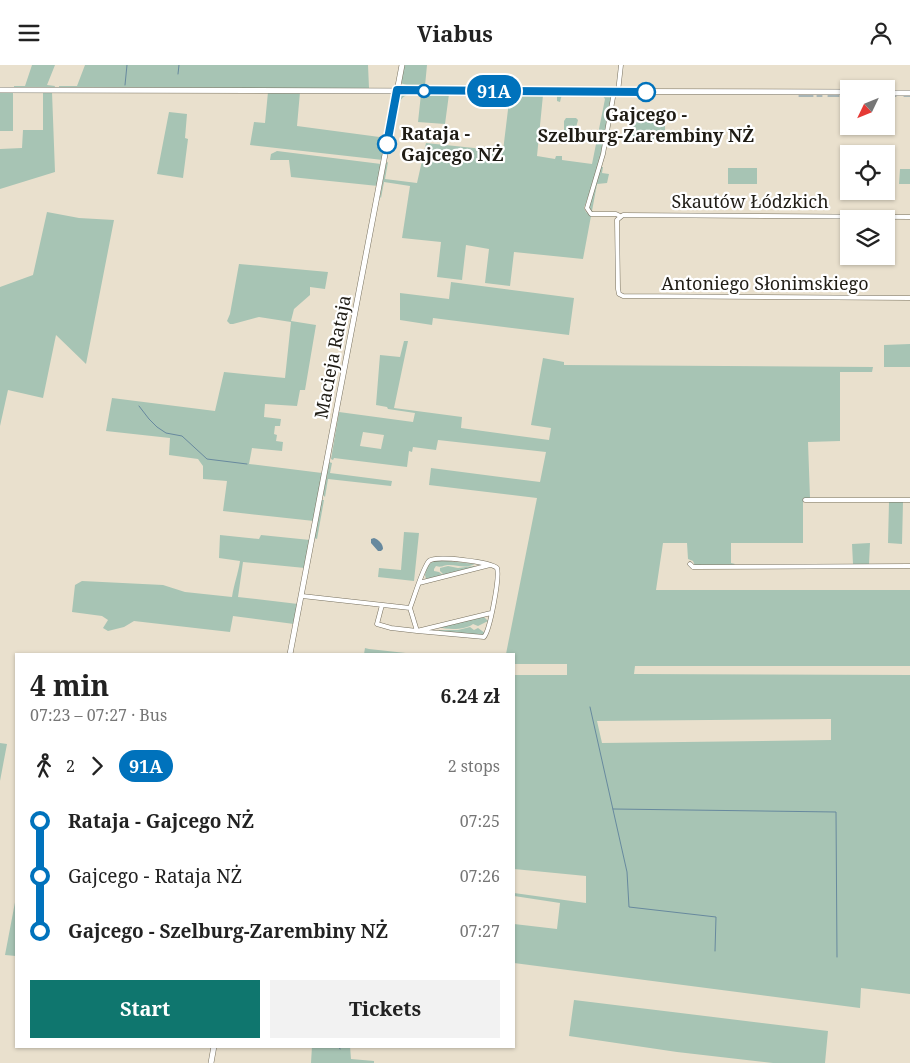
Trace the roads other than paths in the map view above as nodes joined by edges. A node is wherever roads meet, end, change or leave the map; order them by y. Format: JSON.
{"nodes":[{"id":1,"x":402,"y":65,"type":"edge"},
{"id":2,"x":621,"y":65,"type":"edge"},
{"id":3,"x":0,"y":90,"type":"edge"},
{"id":4,"x":397,"y":90,"type":"junction"},
{"id":5,"x":616,"y":92,"type":"junction"},
{"id":6,"x":840,"y":92,"type":"edge"},
{"id":7,"x":895,"y":93,"type":"edge"},
{"id":8,"x":910,"y":93,"type":"edge"},
{"id":9,"x":620,"y":216,"type":"junction"},
{"id":10,"x":910,"y":217,"type":"edge"},
{"id":11,"x":910,"y":298,"type":"edge"},
{"id":12,"x":805,"y":500,"type":"dead end"},
{"id":13,"x":910,"y":500,"type":"edge"},
{"id":14,"x":690,"y":564,"type":"dead end"},
{"id":15,"x":492,"y":565,"type":"junction"},
{"id":16,"x":910,"y":566,"type":"edge"},
{"id":17,"x":420,"y":583,"type":"junction"},
{"id":18,"x":302,"y":596,"type":"junction"},
{"id":19,"x":382,"y":605,"type":"junction"},
{"id":20,"x":410,"y":608,"type":"junction"},
{"id":21,"x":491,"y":613,"type":"junction"},
{"id":22,"x":416,"y":631,"type":"junction"},
{"id":23,"x":290,"y":653,"type":"edge"},
{"id":24,"x":214,"y":1048,"type":"edge"},
{"id":25,"x":211,"y":1063,"type":"edge"}],
"edges":[{"from":1,"to":4,"type":"street","name":"Macieja Rataja"},
{"from":2,"to":5,"type":"street"},
{"from":3,"to":4,"type":"street"},
{"from":4,"to":5,"type":"street"},
{"from":4,"to":18,"type":"street","name":"Macieja Rataja"},
{"from":5,"to":6,"type":"street"},
{"from":5,"to":9,"type":"street","name":"Skautów Łódzkich"},
{"from":7,"to":8,"type":"street"},
{"from":9,"to":10,"type":"street","name":"Skautów Łódzkich"},
{"from":9,"to":11,"type":"street","name":"Antoniego Słonimskiego"},
{"from":12,"to":13,"type":"street"},
{"from":14,"to":16,"type":"street"},
{"from":15,"to":17,"type":"street"},
{"from":15,"to":17,"type":"street"},
{"from":15,"to":21,"type":"street"},
{"from":17,"to":20,"type":"street"},
{"from":18,"to":19,"type":"street"},
{"from":18,"to":23,"type":"street","name":"Macieja Rataja"},
{"from":19,"to":20,"type":"street"},
{"from":19,"to":22,"type":"street"},
{"from":20,"to":22,"type":"street"},
{"from":21,"to":22,"type":"street"},
{"from":21,"to":22,"type":"street"},
{"from":24,"to":25,"type":"street"}]}
